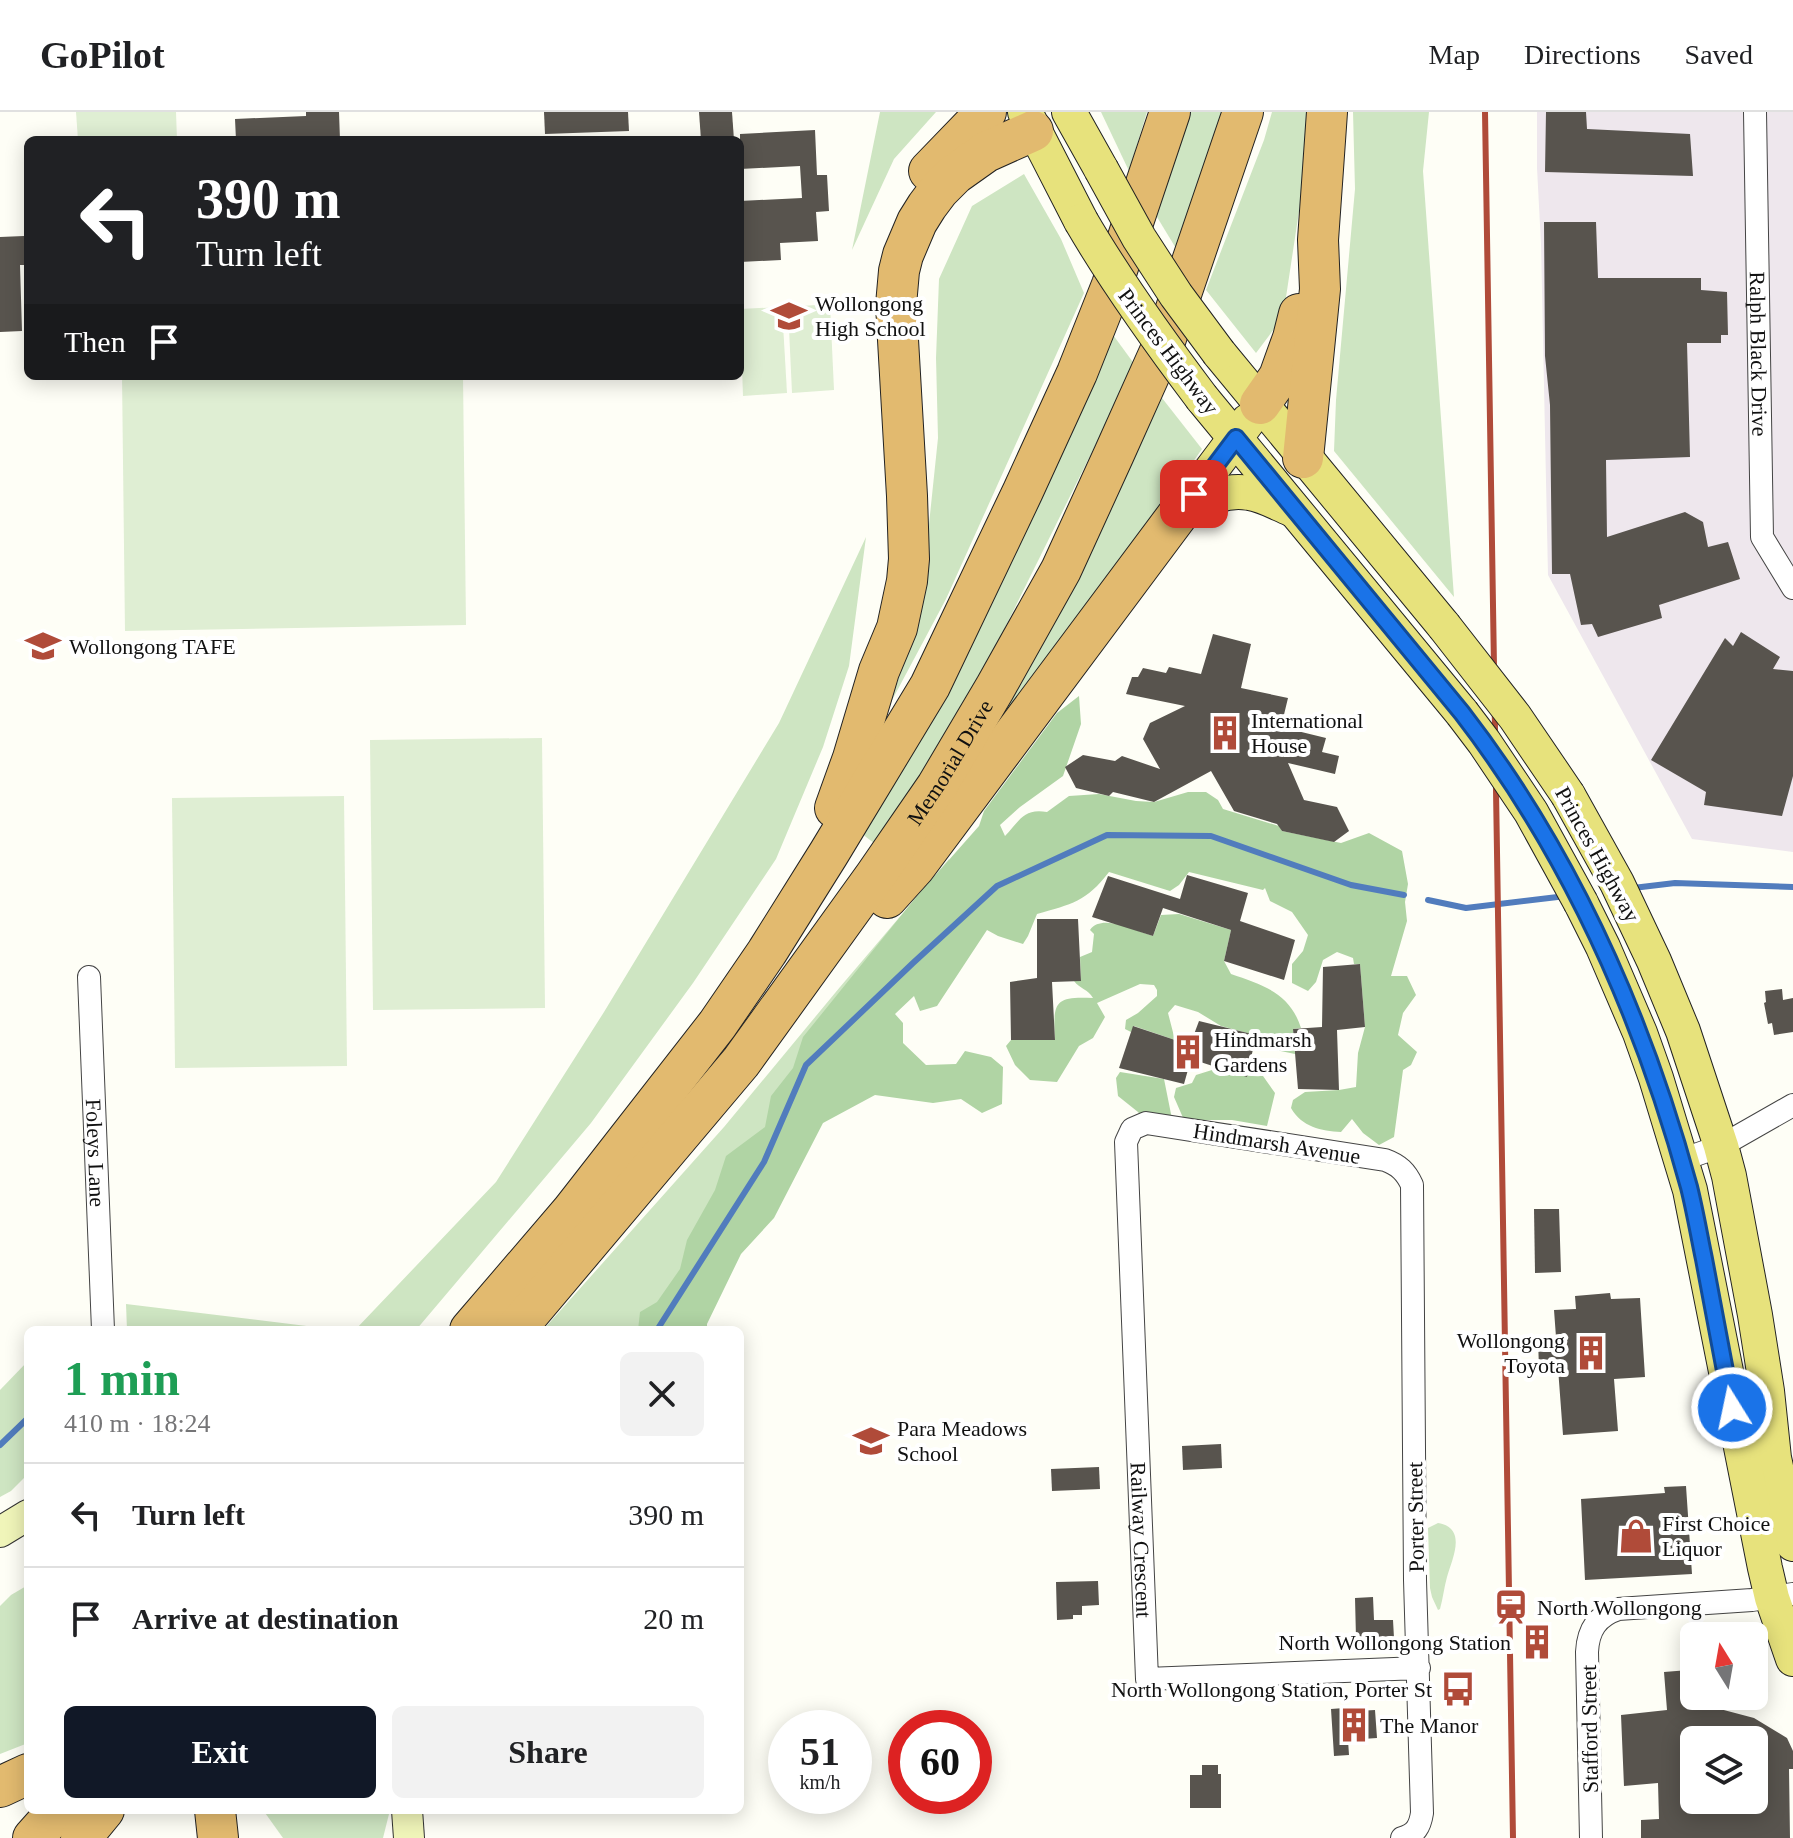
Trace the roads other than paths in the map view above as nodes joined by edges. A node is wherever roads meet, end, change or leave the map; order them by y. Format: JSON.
{"nodes":[{"id":1,"x":986,"y":112,"type":"edge"},
{"id":2,"x":1170,"y":112,"type":"edge"},
{"id":3,"x":1243,"y":112,"type":"edge"},
{"id":4,"x":1327,"y":112,"type":"edge"},
{"id":5,"x":1755,"y":112,"type":"edge"},
{"id":6,"x":1048,"y":117,"type":"edge"},
{"id":7,"x":1318,"y":240,"type":"junction"},
{"id":8,"x":1260,"y":404,"type":"junction"},
{"id":9,"x":1236,"y":438,"type":"junction"},
{"id":10,"x":1303,"y":458,"type":"junction"},
{"id":11,"x":1295,"y":511,"type":"junction"},
{"id":12,"x":1179,"y":513,"type":"junction"},
{"id":13,"x":1793,"y":588,"type":"edge"},
{"id":14,"x":879,"y":671,"type":"junction"},
{"id":15,"x":767,"y":952,"type":"junction"},
{"id":16,"x":89,"y":977,"type":"dead end"},
{"id":17,"x":741,"y":1062,"type":"junction"},
{"id":18,"x":1793,"y":1105,"type":"edge"},
{"id":19,"x":1132,"y":1129,"type":"joint"},
{"id":20,"x":1721,"y":1146,"type":"junction"},
{"id":21,"x":1681,"y":1160,"type":"junction"},
{"id":22,"x":1412,"y":1185,"type":"joint"},
{"id":23,"x":103,"y":1326,"type":"edge"},
{"id":24,"x":473,"y":1326,"type":"edge"},
{"id":25,"x":518,"y":1326,"type":"edge"},
{"id":26,"x":1783,"y":1452,"type":"edge"},
{"id":27,"x":24,"y":1517,"type":"edge"},
{"id":28,"x":0,"y":1532,"type":"edge"},
{"id":29,"x":1793,"y":1544,"type":"edge"},
{"id":30,"x":1782,"y":1596,"type":"edge"},
{"id":31,"x":1793,"y":1659,"type":"edge"},
{"id":32,"x":1419,"y":1668,"type":"junction"},
{"id":33,"x":24,"y":1776,"type":"edge"},
{"id":34,"x":0,"y":1787,"type":"edge"},
{"id":35,"x":54,"y":1814,"type":"edge"},
{"id":36,"x":101,"y":1814,"type":"edge"},
{"id":37,"x":215,"y":1814,"type":"edge"},
{"id":38,"x":407,"y":1814,"type":"edge"},
{"id":39,"x":33,"y":1838,"type":"edge"},
{"id":40,"x":81,"y":1838,"type":"edge"},
{"id":41,"x":218,"y":1838,"type":"edge"},
{"id":42,"x":409,"y":1838,"type":"edge"},
{"id":43,"x":1402,"y":1838,"type":"edge"},
{"id":44,"x":1591,"y":1838,"type":"edge"}],
"edges":[{"from":1,"to":14,"type":"highway"},
{"from":2,"to":15,"type":"highway"},
{"from":3,"to":17,"type":"highway","name":"Memorial Drive"},
{"from":4,"to":7,"type":"highway"},
{"from":5,"to":13,"type":"street","name":"Ralph Black Drive"},
{"from":6,"to":8,"type":"main road","name":"Princes Highway","bridge":true},
{"from":6,"to":9,"type":"main road","name":"Princes Highway","bridge":true},
{"from":6,"to":14,"type":"highway"},
{"from":7,"to":8,"type":"highway"},
{"from":7,"to":10,"type":"highway"},
{"from":8,"to":9,"type":"main road"},
{"from":8,"to":10,"type":"main road","name":"Princes Highway"},
{"from":9,"to":11,"type":"main road","name":"Princes Highway"},
{"from":9,"to":12,"type":"main road"},
{"from":10,"to":20,"type":"main road","name":"Princes Highway","bridge":true},
{"from":11,"to":12,"type":"main road"},
{"from":11,"to":21,"type":"main road","name":"Princes Highway","bridge":true},
{"from":12,"to":17,"type":"highway"},
{"from":14,"to":15,"type":"highway"},
{"from":15,"to":24,"type":"highway"},
{"from":16,"to":23,"type":"street","name":"Foleys Lane"},
{"from":17,"to":25,"type":"highway","name":"Memorial Drive"},
{"from":18,"to":20,"type":"street"},
{"from":19,"to":22,"type":"street","name":"Hindmarsh Avenue"},
{"from":19,"to":32,"type":"street","name":"Railway Crescent"},
{"from":20,"to":21,"type":"street"},
{"from":20,"to":26,"type":"main road","name":"Princes Highway"},
{"from":21,"to":30,"type":"main road","name":"Princes Highway"},
{"from":22,"to":32,"type":"street","name":"Porter Street"},
{"from":26,"to":29,"type":"main road","name":"Princes Highway"},
{"from":27,"to":28,"type":"main road"},
{"from":30,"to":31,"type":"main road","name":"Princes Highway"},
{"from":30,"to":44,"type":"street","name":"Stafford Street"},
{"from":32,"to":43,"type":"street","name":"Porter Street"},
{"from":33,"to":34,"type":"highway"},
{"from":35,"to":39,"type":"highway"},
{"from":36,"to":40,"type":"highway"},
{"from":37,"to":41,"type":"highway"},
{"from":38,"to":42,"type":"main road"}]}
